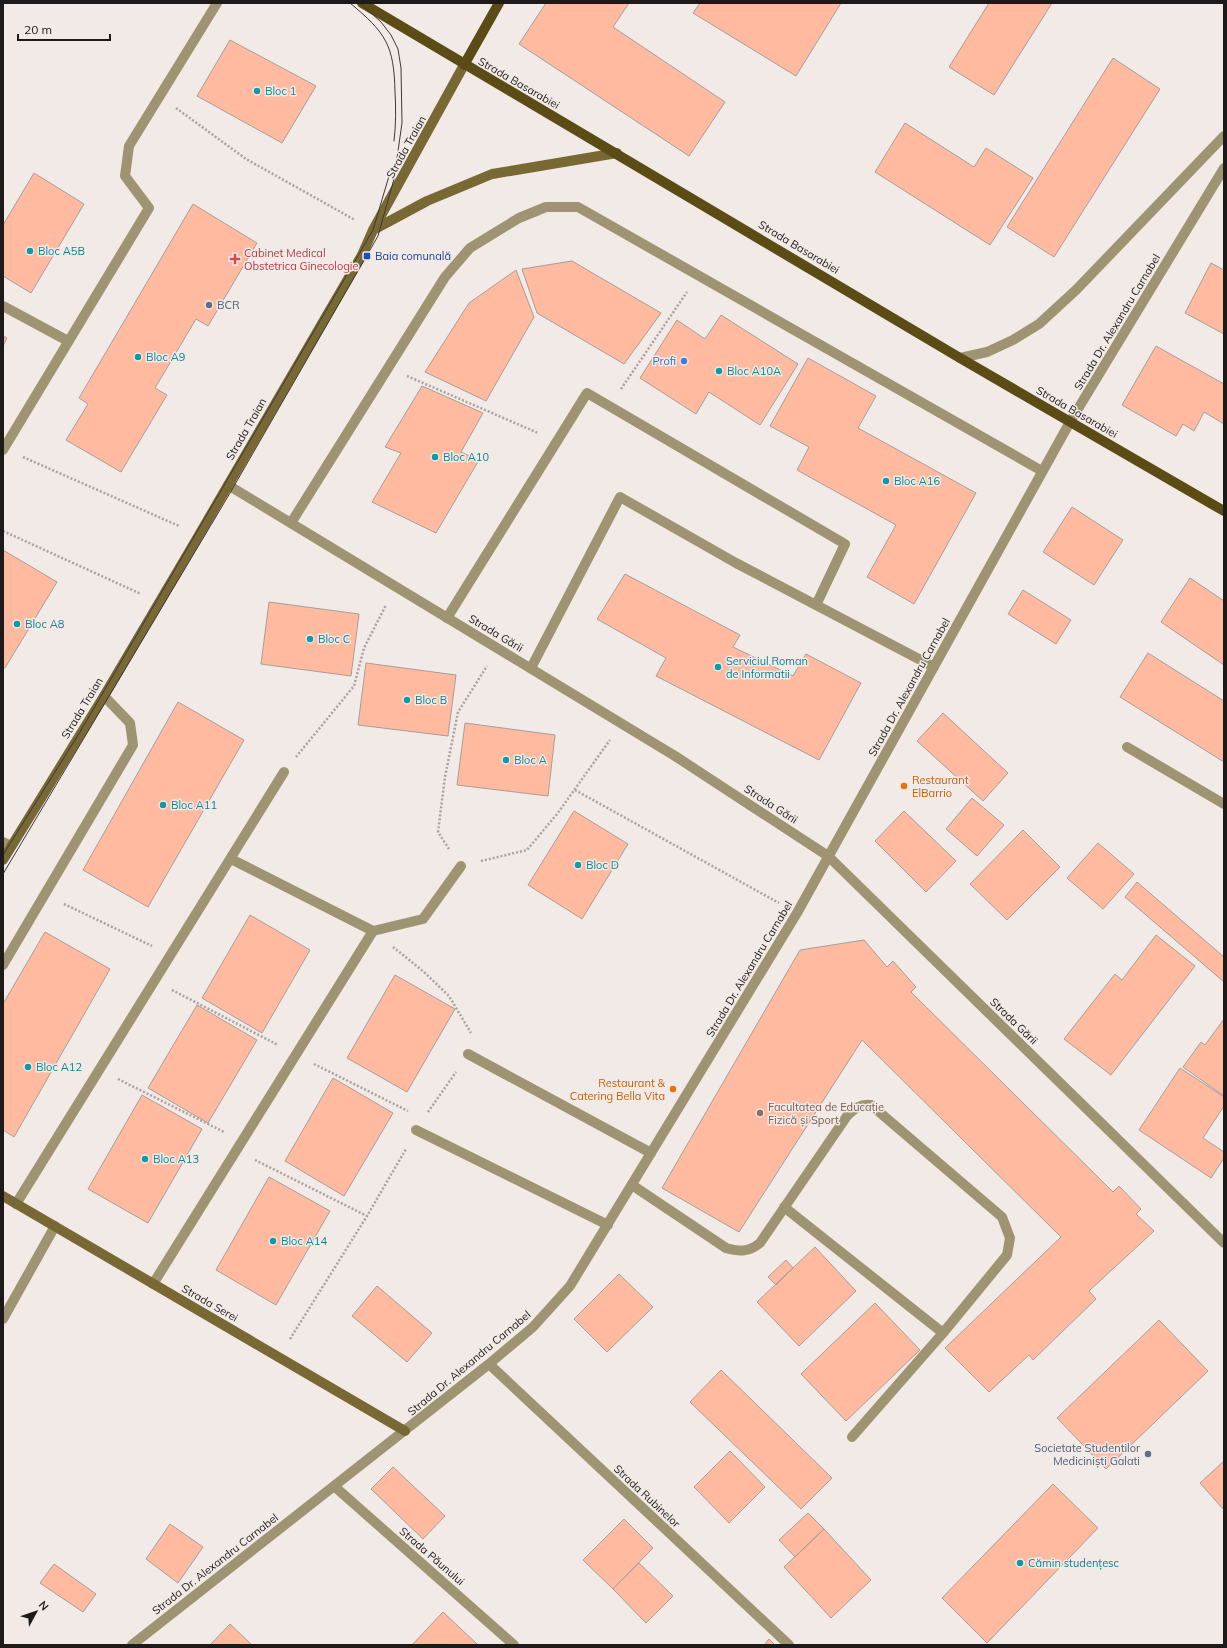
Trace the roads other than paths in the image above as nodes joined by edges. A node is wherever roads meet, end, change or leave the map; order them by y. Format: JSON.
{"nodes":[{"id":1,"x":362,"y":3,"type":"edge"},
{"id":2,"x":499,"y":3,"type":"edge"},
{"id":3,"x":213,"y":4,"type":"edge"},
{"id":4,"x":464,"y":65,"type":"junction"},
{"id":5,"x":1224,"y":136,"type":"edge"},
{"id":6,"x":616,"y":153,"type":"junction"},
{"id":7,"x":1224,"y":168,"type":"edge"},
{"id":8,"x":373,"y":230,"type":"junction"},
{"id":9,"x":3,"y":306,"type":"edge"},
{"id":10,"x":68,"y":341,"type":"junction"},
{"id":11,"x":960,"y":358,"type":"junction"},
{"id":12,"x":1070,"y":422,"type":"junction"},
{"id":13,"x":4,"y":449,"type":"edge"},
{"id":14,"x":1042,"y":470,"type":"junction"},
{"id":15,"x":228,"y":485,"type":"junction"},
{"id":16,"x":1224,"y":511,"type":"edge"},
{"id":17,"x":292,"y":523,"type":"junction"},
{"id":18,"x":816,"y":605,"type":"junction"},
{"id":19,"x":447,"y":618,"type":"junction"},
{"id":20,"x":934,"y":667,"type":"junction"},
{"id":21,"x":531,"y":668,"type":"junction"},
{"id":22,"x":104,"y":696,"type":"junction"},
{"id":23,"x":1127,"y":747,"type":"dead end"},
{"id":24,"x":284,"y":772,"type":"road end"},
{"id":25,"x":1224,"y":804,"type":"edge"},
{"id":26,"x":7,"y":844,"type":"edge"},
{"id":27,"x":828,"y":856,"type":"junction"},
{"id":28,"x":231,"y":859,"type":"junction"},
{"id":29,"x":3,"y":860,"type":"edge"},
{"id":30,"x":461,"y":866,"type":"road end"},
{"id":31,"x":373,"y":931,"type":"junction"},
{"id":32,"x":3,"y":965,"type":"edge"},
{"id":33,"x":468,"y":1054,"type":"road end"},
{"id":34,"x":416,"y":1130,"type":"road end"},
{"id":35,"x":651,"y":1153,"type":"junction"},
{"id":36,"x":632,"y":1185,"type":"junction"},
{"id":37,"x":3,"y":1196,"type":"edge"},
{"id":38,"x":16,"y":1204,"type":"junction"},
{"id":39,"x":784,"y":1207,"type":"junction"},
{"id":40,"x":608,"y":1225,"type":"junction"},
{"id":41,"x":55,"y":1226,"type":"junction"},
{"id":42,"x":1224,"y":1244,"type":"edge"},
{"id":43,"x":153,"y":1284,"type":"junction"},
{"id":44,"x":3,"y":1319,"type":"edge"},
{"id":45,"x":943,"y":1333,"type":"junction"},
{"id":46,"x":489,"y":1364,"type":"junction"},
{"id":47,"x":405,"y":1431,"type":"junction"},
{"id":48,"x":852,"y":1437,"type":"dead end"},
{"id":49,"x":334,"y":1486,"type":"junction"},
{"id":50,"x":132,"y":1645,"type":"edge"},
{"id":51,"x":514,"y":1645,"type":"edge"},
{"id":52,"x":789,"y":1645,"type":"edge"}],
"edges":[{"from":1,"to":4,"type":"main road","name":"Strada Basarabiei"},
{"from":2,"to":4,"type":"main road","name":"Strada Traian"},
{"from":3,"to":10,"type":"street"},
{"from":4,"to":6,"type":"main road","name":"Strada Basarabiei"},
{"from":4,"to":8,"type":"main road","name":"Strada Traian"},
{"from":5,"to":11,"type":"street"},
{"from":6,"to":8,"type":"main road"},
{"from":6,"to":11,"type":"main road","name":"Strada Basarabiei"},
{"from":7,"to":12,"type":"street","name":"Strada Dr. Alexandru Carnabel"},
{"from":8,"to":15,"type":"main road","name":"Strada Traian"},
{"from":9,"to":10,"type":"street"},
{"from":10,"to":13,"type":"street"},
{"from":11,"to":12,"type":"main road","name":"Strada Basarabiei"},
{"from":12,"to":14,"type":"street","name":"Strada Dr. Alexandru Carnabel"},
{"from":12,"to":16,"type":"main road","name":"Strada Basarabiei"},
{"from":14,"to":17,"type":"street"},
{"from":14,"to":20,"type":"street","name":"Strada Dr. Alexandru Carnabel"},
{"from":15,"to":17,"type":"street","name":"Strada Gării"},
{"from":15,"to":22,"type":"main road","name":"Strada Traian"},
{"from":17,"to":19,"type":"street","name":"Strada Gării"},
{"from":18,"to":19,"type":"street"},
{"from":18,"to":20,"type":"street"},
{"from":18,"to":21,"type":"street"},
{"from":19,"to":21,"type":"street","name":"Strada Gării"},
{"from":20,"to":27,"type":"street","name":"Strada Dr. Alexandru Carnabel"},
{"from":21,"to":27,"type":"street","name":"Strada Gării"},
{"from":22,"to":26,"type":"main road","name":"Strada Traian"},
{"from":22,"to":32,"type":"street"},
{"from":23,"to":25,"type":"street"},
{"from":24,"to":28,"type":"street"},
{"from":26,"to":29,"type":"main road","name":"Strada Traian"},
{"from":27,"to":35,"type":"street","name":"Strada Dr. Alexandru Carnabel"},
{"from":27,"to":42,"type":"street","name":"Strada Gării"},
{"from":28,"to":31,"type":"street"},
{"from":28,"to":38,"type":"street"},
{"from":30,"to":31,"type":"street"},
{"from":31,"to":43,"type":"street"},
{"from":33,"to":35,"type":"street"},
{"from":34,"to":40,"type":"street"},
{"from":35,"to":36,"type":"street","name":"Strada Dr. Alexandru Carnabel"},
{"from":36,"to":39,"type":"street"},
{"from":36,"to":40,"type":"street","name":"Strada Dr. Alexandru Carnabel"},
{"from":37,"to":38,"type":"main road","name":"Strada Serei"},
{"from":38,"to":41,"type":"main road","name":"Strada Serei"},
{"from":39,"to":45,"type":"street"},
{"from":39,"to":45,"type":"street"},
{"from":40,"to":46,"type":"street","name":"Strada Dr. Alexandru Carnabel"},
{"from":41,"to":43,"type":"main road","name":"Strada Serei"},
{"from":41,"to":44,"type":"street"},
{"from":43,"to":47,"type":"main road","name":"Strada Serei"},
{"from":45,"to":48,"type":"street"},
{"from":46,"to":47,"type":"street","name":"Strada Dr. Alexandru Carnabel"},
{"from":46,"to":52,"type":"street","name":"Strada Rubinelor"},
{"from":47,"to":49,"type":"street","name":"Strada Dr. Alexandru Carnabel"},
{"from":49,"to":50,"type":"street","name":"Strada Dr. Alexandru Carnabel"},
{"from":49,"to":51,"type":"street","name":"Strada Păunului"}]}
